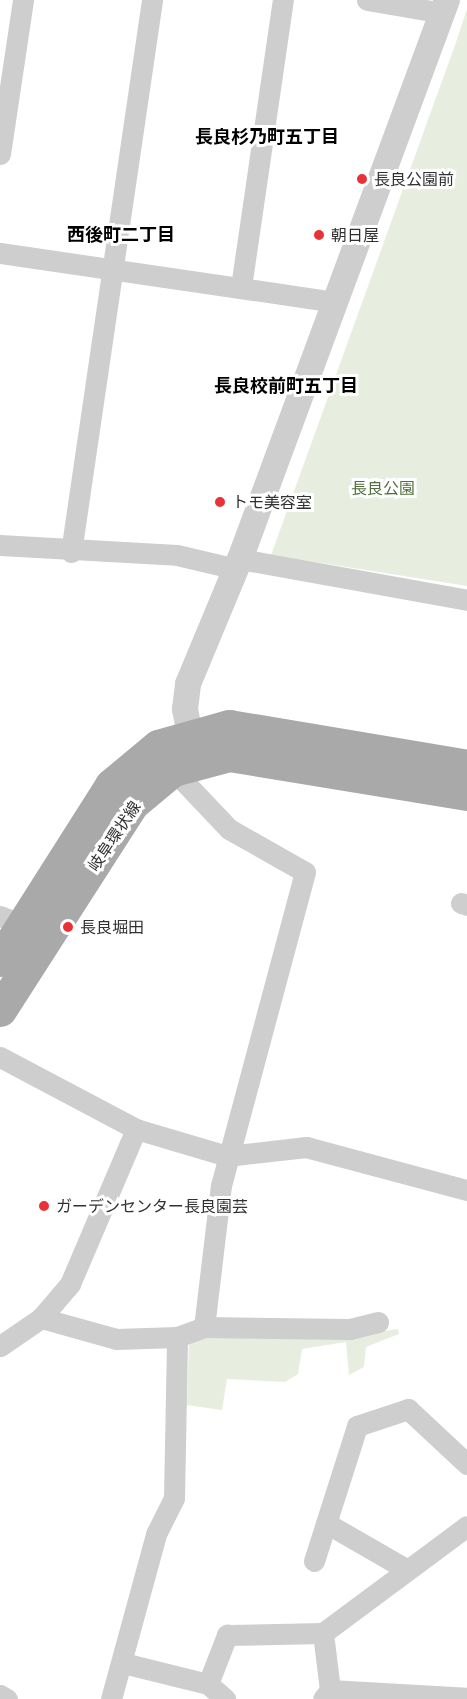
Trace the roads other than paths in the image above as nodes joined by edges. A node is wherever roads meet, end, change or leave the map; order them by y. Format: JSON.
{"nodes":[{"id":1,"x":23,"y":0,"type":"edge"},
{"id":2,"x":152,"y":0,"type":"edge"},
{"id":3,"x":283,"y":0,"type":"edge"},
{"id":4,"x":367,"y":0,"type":"edge"},
{"id":5,"x":445,"y":7,"type":"edge"},
{"id":6,"x":0,"y":154,"type":"edge"},
{"id":7,"x":0,"y":253,"type":"edge"},
{"id":8,"x":112,"y":269,"type":"junction"},
{"id":9,"x":241,"y":287,"type":"junction"},
{"id":10,"x":334,"y":302,"type":"junction"},
{"id":11,"x":0,"y":545,"type":"edge"},
{"id":12,"x":71,"y":552,"type":"junction"},
{"id":13,"x":238,"y":564,"type":"junction"},
{"id":14,"x":467,"y":600,"type":"edge"},
{"id":15,"x":186,"y":754,"type":"junction"},
{"id":16,"x":467,"y":766,"type":"edge"},
{"id":17,"x":467,"y":794,"type":"edge"},
{"id":18,"x":11,"y":920,"type":"edge"},
{"id":19,"x":0,"y":960,"type":"edge"},
{"id":20,"x":0,"y":1011,"type":"edge"},
{"id":21,"x":0,"y":1057,"type":"edge"},
{"id":22,"x":136,"y":1129,"type":"junction"},
{"id":23,"x":227,"y":1156,"type":"junction"},
{"id":24,"x":467,"y":1190,"type":"edge"},
{"id":25,"x":41,"y":1318,"type":"junction"},
{"id":26,"x":378,"y":1322,"type":"dead end"},
{"id":27,"x":204,"y":1327,"type":"junction"},
{"id":28,"x":177,"y":1337,"type":"junction"},
{"id":29,"x":0,"y":1346,"type":"edge"},
{"id":30,"x":467,"y":1464,"type":"edge"},
{"id":31,"x":326,"y":1523,"type":"junction"},
{"id":32,"x":467,"y":1526,"type":"edge"},
{"id":33,"x":314,"y":1561,"type":"dead end"},
{"id":34,"x":406,"y":1569,"type":"junction"},
{"id":35,"x":323,"y":1633,"type":"junction"},
{"id":36,"x":123,"y":1663,"type":"junction"},
{"id":37,"x":208,"y":1684,"type":"junction"},
{"id":38,"x":327,"y":1694,"type":"edge"},
{"id":39,"x":0,"y":1695,"type":"edge"},
{"id":40,"x":467,"y":1698,"type":"edge"},
{"id":41,"x":7,"y":1699,"type":"edge"},
{"id":42,"x":111,"y":1699,"type":"edge"},
{"id":43,"x":225,"y":1699,"type":"edge"}],
"edges":[{"from":1,"to":6,"type":"street"},
{"from":2,"to":8,"type":"street"},
{"from":3,"to":9,"type":"street"},
{"from":4,"to":5,"type":"street"},
{"from":5,"to":10,"type":"street"},
{"from":7,"to":8,"type":"street"},
{"from":8,"to":9,"type":"street"},
{"from":8,"to":12,"type":"street"},
{"from":9,"to":10,"type":"street"},
{"from":10,"to":13,"type":"street"},
{"from":11,"to":12,"type":"street"},
{"from":12,"to":13,"type":"street"},
{"from":13,"to":14,"type":"street"},
{"from":13,"to":15,"type":"street"},
{"from":15,"to":16,"type":"main road","name":"岐阜環状線"},
{"from":15,"to":17,"type":"main road","name":"岐阜環状線"},
{"from":15,"to":18,"type":"main road","name":"岐阜環状線"},
{"from":15,"to":20,"type":"main road","name":"岐阜環状線"},
{"from":15,"to":23,"type":"street"},
{"from":18,"to":19,"type":"main road","name":"岐阜環状線"},
{"from":21,"to":22,"type":"street"},
{"from":22,"to":23,"type":"street"},
{"from":22,"to":25,"type":"street"},
{"from":23,"to":24,"type":"street"},
{"from":23,"to":27,"type":"street"},
{"from":25,"to":28,"type":"street"},
{"from":25,"to":29,"type":"street"},
{"from":26,"to":27,"type":"street"},
{"from":27,"to":28,"type":"street"},
{"from":28,"to":36,"type":"street"},
{"from":30,"to":31,"type":"street"},
{"from":31,"to":33,"type":"street"},
{"from":31,"to":34,"type":"street"},
{"from":32,"to":34,"type":"street"},
{"from":34,"to":35,"type":"street"},
{"from":35,"to":37,"type":"street"},
{"from":35,"to":38,"type":"street"},
{"from":36,"to":37,"type":"street"},
{"from":36,"to":42,"type":"street"},
{"from":37,"to":43,"type":"street"},
{"from":38,"to":40,"type":"street"},
{"from":39,"to":41,"type":"street"}]}
